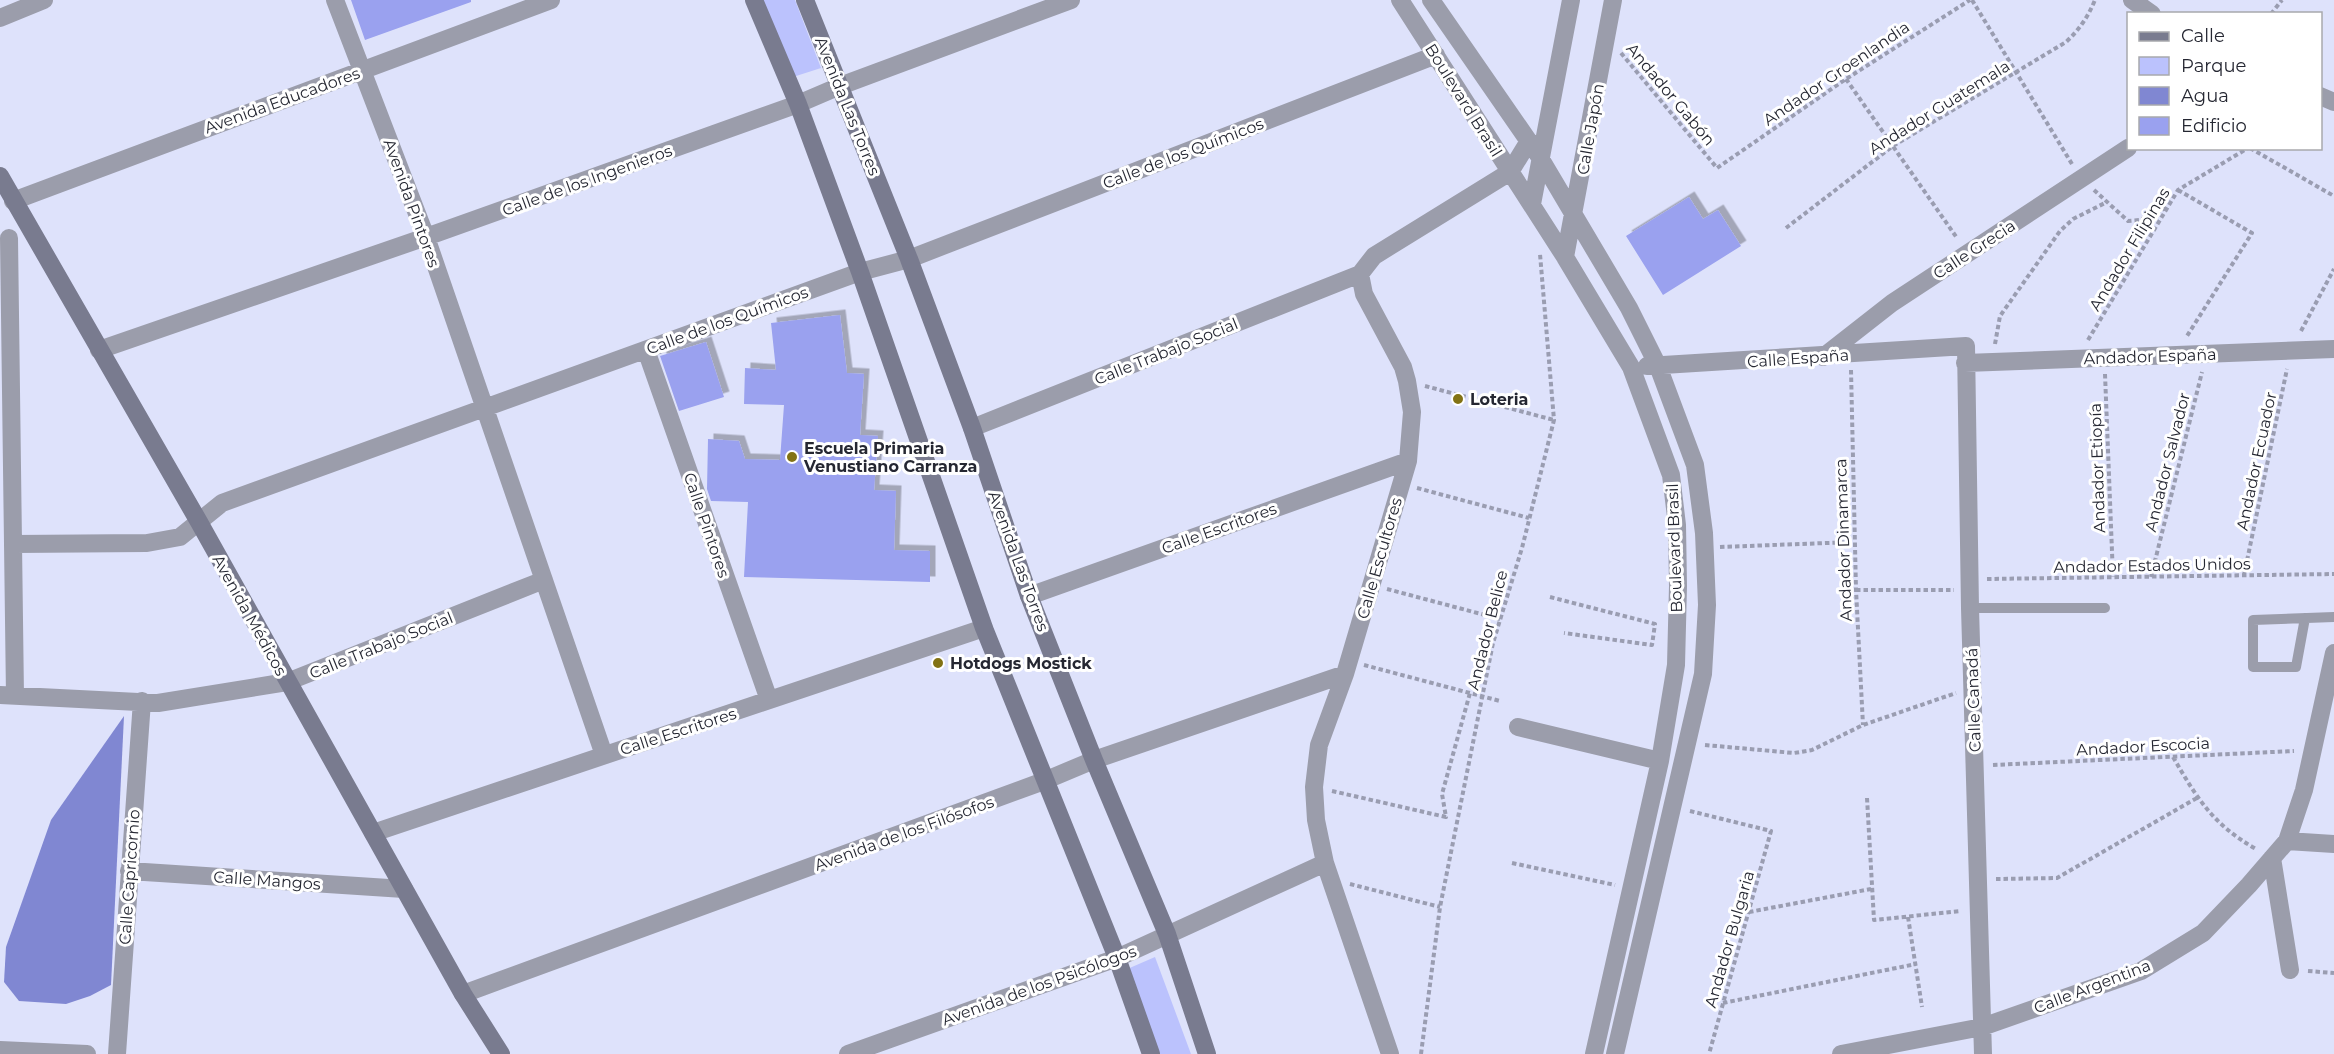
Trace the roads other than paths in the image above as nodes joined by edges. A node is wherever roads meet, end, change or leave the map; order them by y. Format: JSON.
{"nodes":[{"id":1,"x":44,"y":0,"type":"edge"},
{"id":2,"x":334,"y":0,"type":"edge"},
{"id":3,"x":551,"y":0,"type":"edge"},
{"id":4,"x":754,"y":0,"type":"edge"},
{"id":5,"x":805,"y":0,"type":"edge"},
{"id":6,"x":1071,"y":0,"type":"edge"},
{"id":7,"x":1400,"y":0,"type":"edge"},
{"id":8,"x":1431,"y":0,"type":"edge"},
{"id":9,"x":1571,"y":0,"type":"edge"},
{"id":10,"x":1613,"y":0,"type":"edge"},
{"id":11,"x":2132,"y":0,"type":"edge"},
{"id":12,"x":2149,"y":12,"type":"edge"},
{"id":13,"x":0,"y":18,"type":"edge"},
{"id":14,"x":1436,"y":55,"type":"junction"},
{"id":15,"x":362,"y":70,"type":"junction"},
{"id":16,"x":840,"y":86,"type":"junction"},
{"id":17,"x":798,"y":104,"type":"junction"},
{"id":18,"x":1534,"y":148,"type":"junction"},
{"id":19,"x":2127,"y":148,"type":"edge"},
{"id":20,"x":1510,"y":172,"type":"junction"},
{"id":21,"x":0,"y":176,"type":"edge"},
{"id":22,"x":13,"y":201,"type":"junction"},
{"id":23,"x":1532,"y":204,"type":"junction"},
{"id":24,"x":1574,"y":216,"type":"junction"},
{"id":25,"x":426,"y":237,"type":"junction"},
{"id":26,"x":5,"y":238,"type":"edge"},
{"id":27,"x":36,"y":239,"type":"junction"},
{"id":28,"x":1565,"y":257,"type":"junction"},
{"id":29,"x":909,"y":259,"type":"junction"},
{"id":30,"x":860,"y":272,"type":"junction"},
{"id":31,"x":1360,"y":274,"type":"junction"},
{"id":32,"x":99,"y":350,"type":"junction"},
{"id":33,"x":646,"y":350,"type":"junction"},
{"id":34,"x":2334,"y":350,"type":"edge"},
{"id":35,"x":1965,"y":355,"type":"junction"},
{"id":36,"x":1823,"y":357,"type":"junction"},
{"id":37,"x":1658,"y":366,"type":"junction"},
{"id":38,"x":1630,"y":367,"type":"junction"},
{"id":39,"x":484,"y":409,"type":"junction"},
{"id":40,"x":972,"y":428,"type":"junction"},
{"id":41,"x":1408,"y":460,"type":"junction"},
{"id":42,"x":199,"y":522,"type":"junction"},
{"id":43,"x":14,"y":544,"type":"junction"},
{"id":44,"x":544,"y":580,"type":"junction"},
{"id":45,"x":1970,"y":592,"type":"junction"},
{"id":46,"x":1029,"y":596,"type":"junction"},
{"id":47,"x":2105,"y":608,"type":"dead end"},
{"id":48,"x":2334,"y":617,"type":"edge"},
{"id":49,"x":2305,"y":618,"type":"junction"},
{"id":50,"x":984,"y":628,"type":"junction"},
{"id":51,"x":2334,"y":653,"type":"edge"},
{"id":52,"x":1347,"y":667,"type":"junction"},
{"id":53,"x":287,"y":682,"type":"junction"},
{"id":54,"x":7,"y":696,"type":"edge"},
{"id":55,"x":769,"y":700,"type":"junction"},
{"id":56,"x":142,"y":701,"type":"junction"},
{"id":57,"x":1518,"y":727,"type":"dead end"},
{"id":58,"x":604,"y":755,"type":"junction"},
{"id":59,"x":1094,"y":760,"type":"junction"},
{"id":60,"x":1660,"y":761,"type":"junction"},
{"id":61,"x":1044,"y":782,"type":"junction"},
{"id":62,"x":373,"y":833,"type":"junction"},
{"id":63,"x":2287,"y":841,"type":"junction"},
{"id":64,"x":2334,"y":844,"type":"edge"},
{"id":65,"x":2272,"y":858,"type":"junction"},
{"id":66,"x":1327,"y":871,"type":"junction"},
{"id":67,"x":129,"y":872,"type":"junction"},
{"id":68,"x":404,"y":889,"type":"junction"},
{"id":69,"x":1167,"y":934,"type":"junction"},
{"id":70,"x":1117,"y":958,"type":"junction"},
{"id":71,"x":2290,"y":970,"type":"road end"},
{"id":72,"x":463,"y":994,"type":"junction"},
{"id":73,"x":1983,"y":1027,"type":"junction"},
{"id":74,"x":0,"y":1050,"type":"edge"},
{"id":75,"x":87,"y":1054,"type":"edge"},
{"id":76,"x":117,"y":1054,"type":"edge"},
{"id":77,"x":501,"y":1054,"type":"edge"},
{"id":78,"x":848,"y":1054,"type":"edge"},
{"id":79,"x":1151,"y":1054,"type":"edge"},
{"id":80,"x":1207,"y":1054,"type":"edge"},
{"id":81,"x":1390,"y":1054,"type":"edge"},
{"id":82,"x":1594,"y":1054,"type":"edge"},
{"id":83,"x":1615,"y":1054,"type":"edge"},
{"id":84,"x":1840,"y":1054,"type":"edge"},
{"id":85,"x":1983,"y":1054,"type":"edge"}],
"edges":[{"from":1,"to":13,"type":"street"},
{"from":2,"to":15,"type":"street","name":"Avenida Pintores"},
{"from":3,"to":15,"type":"street","name":"Avenida Educadores"},
{"from":4,"to":17,"type":"main road"},
{"from":5,"to":16,"type":"main road","name":"Avenida Las Torres"},
{"from":6,"to":16,"type":"street","name":"Calle de los Ingenieros"},
{"from":7,"to":14,"type":"street","name":"Boulevard Brasil"},
{"from":8,"to":18,"type":"street","name":"Boulevard Brasil"},
{"from":9,"to":18,"type":"street"},
{"from":10,"to":24,"type":"street","name":"Calle Japón"},
{"from":11,"to":12,"type":"street"},
{"from":14,"to":20,"type":"street","name":"Boulevard Brasil"},
{"from":14,"to":29,"type":"street","name":"Calle de los Químicos"},
{"from":15,"to":22,"type":"street","name":"Avenida Educadores"},
{"from":15,"to":25,"type":"street","name":"Avenida Pintores"},
{"from":16,"to":17,"type":"street","name":"Calle de los Ingenieros"},
{"from":16,"to":29,"type":"main road","name":"Avenida Las Torres"},
{"from":17,"to":25,"type":"street","name":"Calle de los Ingenieros"},
{"from":17,"to":30,"type":"main road"},
{"from":18,"to":20,"type":"street"},
{"from":18,"to":23,"type":"street"},
{"from":18,"to":24,"type":"street","name":"Boulevard Brasil"},
{"from":19,"to":36,"type":"street","name":"Calle Grecia"},
{"from":20,"to":23,"type":"street","name":"Boulevard Brasil"},
{"from":20,"to":31,"type":"street"},
{"from":21,"to":22,"type":"main road","name":"Avenida Médicos"},
{"from":22,"to":27,"type":"main road","name":"Avenida Médicos"},
{"from":23,"to":28,"type":"street","name":"Boulevard Brasil"},
{"from":24,"to":28,"type":"street","name":"Calle Japón"},
{"from":24,"to":37,"type":"street","name":"Boulevard Brasil"},
{"from":25,"to":32,"type":"street","name":"Calle de los Ingenieros"},
{"from":25,"to":39,"type":"street","name":"Avenida Pintores"},
{"from":26,"to":27,"type":"street"},
{"from":26,"to":43,"type":"street"},
{"from":27,"to":32,"type":"main road","name":"Avenida Médicos"},
{"from":28,"to":38,"type":"street","name":"Boulevard Brasil"},
{"from":29,"to":30,"type":"street","name":"Calle de los Químicos"},
{"from":29,"to":40,"type":"main road","name":"Avenida Las Torres"},
{"from":30,"to":33,"type":"street","name":"Calle de los Químicos"},
{"from":30,"to":50,"type":"main road"},
{"from":31,"to":40,"type":"street","name":"Calle Trabajo Social"},
{"from":31,"to":41,"type":"street","name":"Calle Escultores"},
{"from":32,"to":42,"type":"main road","name":"Avenida Médicos"},
{"from":33,"to":39,"type":"street","name":"Calle de los Químicos"},
{"from":33,"to":55,"type":"street","name":"Calle Pintores"},
{"from":34,"to":35,"type":"street","name":"Andador España"},
{"from":35,"to":36,"type":"street","name":"Calle España"},
{"from":35,"to":45,"type":"street","name":"Calle Canadá"},
{"from":36,"to":37,"type":"street","name":"Calle España"},
{"from":37,"to":38,"type":"street","name":"Calle España"},
{"from":37,"to":83,"type":"street","name":"Boulevard Brasil"},
{"from":38,"to":60,"type":"street","name":"Boulevard Brasil"},
{"from":39,"to":42,"type":"street","name":"Calle de los Químicos"},
{"from":39,"to":44,"type":"street"},
{"from":40,"to":46,"type":"main road","name":"Avenida Las Torres"},
{"from":41,"to":46,"type":"street","name":"Calle Escritores"},
{"from":41,"to":52,"type":"street","name":"Calle Escultores"},
{"from":42,"to":43,"type":"street","name":"Calle de los Químicos"},
{"from":42,"to":53,"type":"main road","name":"Avenida Médicos"},
{"from":43,"to":54,"type":"street"},
{"from":44,"to":53,"type":"street","name":"Calle Trabajo Social"},
{"from":44,"to":58,"type":"street"},
{"from":45,"to":47,"type":"lane"},
{"from":45,"to":73,"type":"street","name":"Calle Canadá"},
{"from":46,"to":59,"type":"main road","name":"Avenida Las Torres"},
{"from":48,"to":49,"type":"lane"},
{"from":49,"to":49,"type":"lane"},
{"from":50,"to":55,"type":"street","name":"Calle Escritores"},
{"from":50,"to":61,"type":"main road"},
{"from":51,"to":63,"type":"street","name":"Calle Argentina"},
{"from":52,"to":59,"type":"street","name":"Avenida de los Filósofos"},
{"from":52,"to":66,"type":"street","name":"Calle Escultores"},
{"from":53,"to":56,"type":"street","name":"Calle Trabajo Social"},
{"from":53,"to":62,"type":"main road","name":"Avenida Médicos"},
{"from":54,"to":56,"type":"street","name":"Calle Trabajo Social"},
{"from":55,"to":58,"type":"street","name":"Calle Escritores"},
{"from":56,"to":67,"type":"street","name":"Calle Capricornio"},
{"from":57,"to":60,"type":"street"},
{"from":58,"to":62,"type":"street","name":"Calle Escritores"},
{"from":59,"to":61,"type":"street","name":"Avenida de los Filósofos"},
{"from":59,"to":69,"type":"main road","name":"Avenida Las Torres"},
{"from":60,"to":82,"type":"street","name":"Boulevard Brasil"},
{"from":61,"to":70,"type":"main road"},
{"from":61,"to":72,"type":"street","name":"Avenida de los Filósofos"},
{"from":62,"to":68,"type":"main road","name":"Avenida Médicos"},
{"from":63,"to":64,"type":"street"},
{"from":63,"to":65,"type":"street","name":"Calle Argentina"},
{"from":65,"to":71,"type":"street"},
{"from":65,"to":73,"type":"street","name":"Calle Argentina"},
{"from":66,"to":69,"type":"street","name":"Avenida de los Psicólogos"},
{"from":66,"to":81,"type":"street","name":"Calle Escultores"},
{"from":67,"to":68,"type":"street","name":"Calle Mangos"},
{"from":67,"to":76,"type":"street","name":"Calle Capricornio"},
{"from":68,"to":72,"type":"main road","name":"Avenida Médicos"},
{"from":69,"to":70,"type":"street","name":"Avenida de los Psicólogos"},
{"from":69,"to":80,"type":"main road","name":"Avenida Las Torres"},
{"from":70,"to":78,"type":"street","name":"Avenida de los Psicólogos"},
{"from":70,"to":79,"type":"main road"},
{"from":72,"to":77,"type":"main road","name":"Avenida Médicos"},
{"from":73,"to":84,"type":"street","name":"Calle Argentina"},
{"from":73,"to":85,"type":"street","name":"Calle Canadá"},
{"from":74,"to":75,"type":"street"}]}
